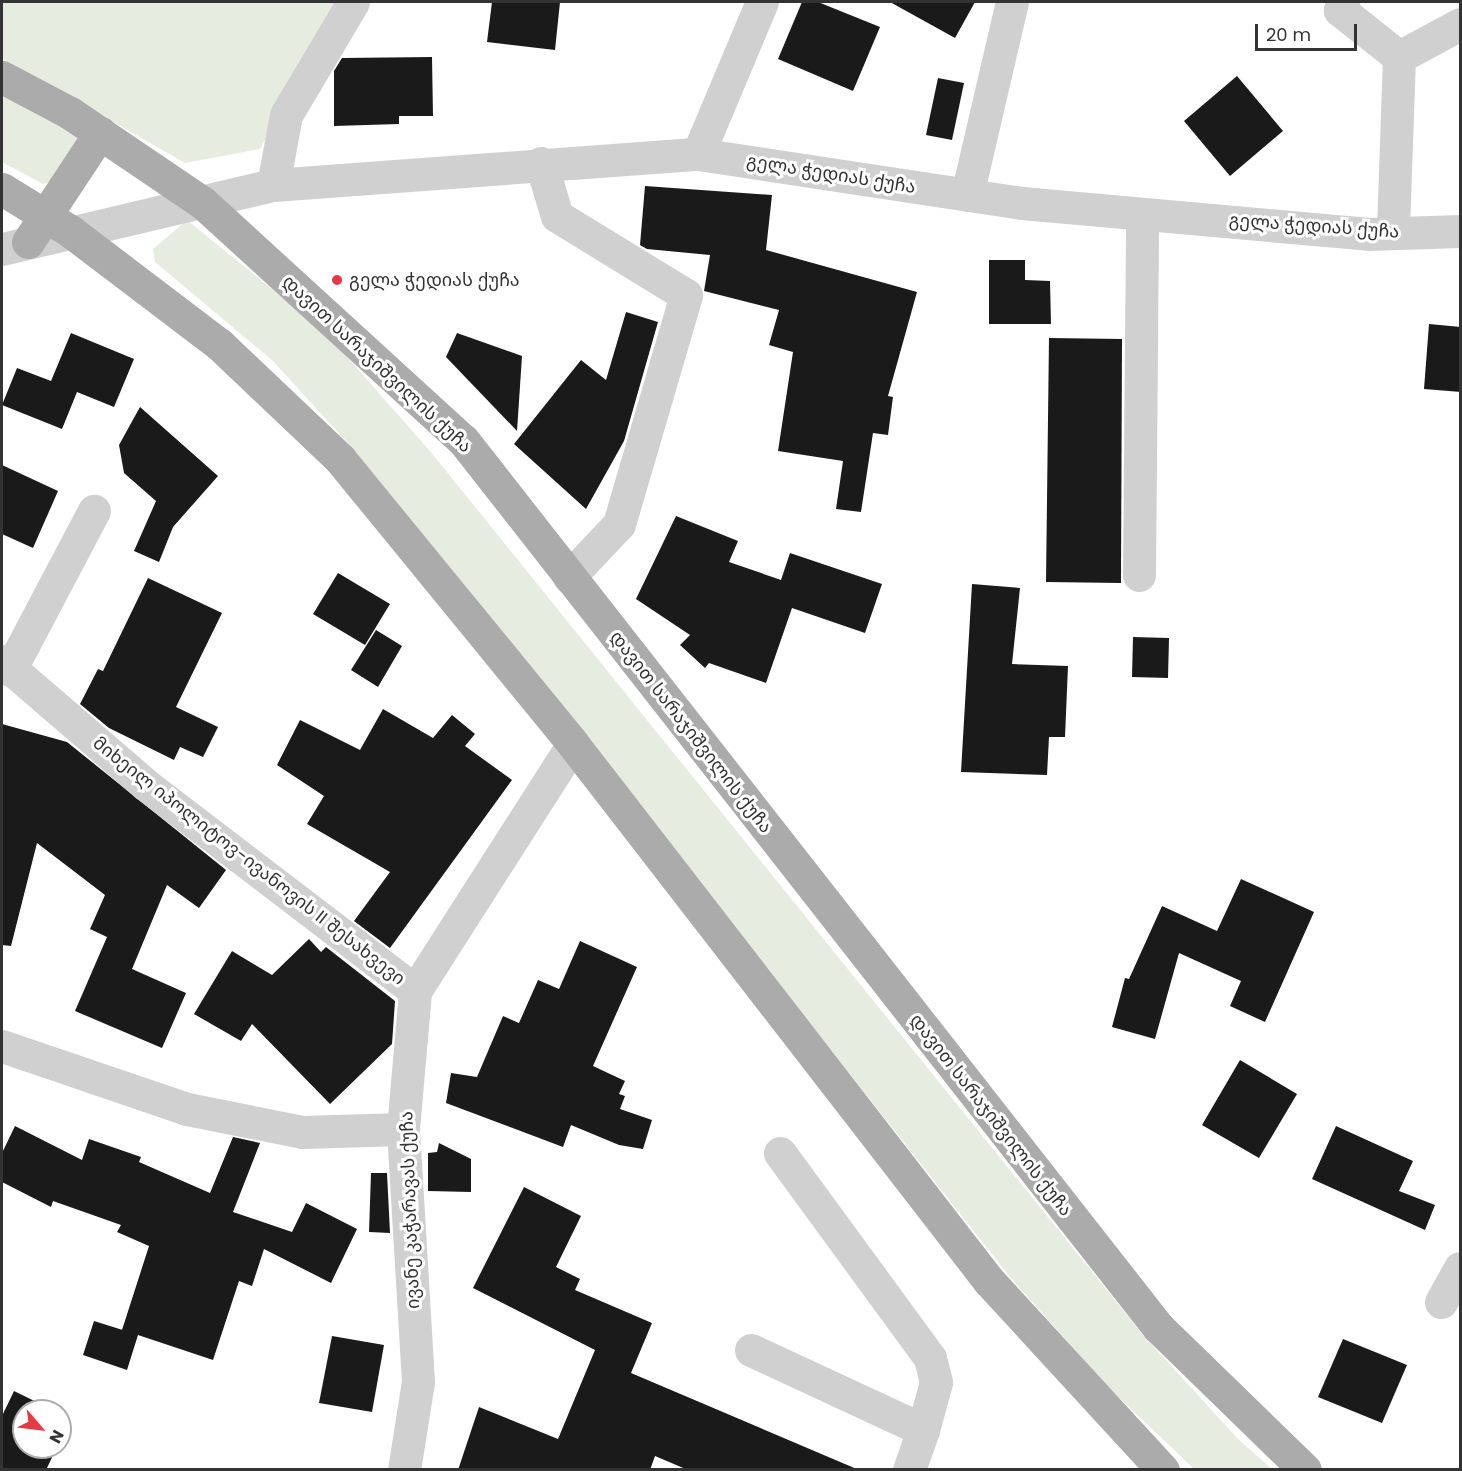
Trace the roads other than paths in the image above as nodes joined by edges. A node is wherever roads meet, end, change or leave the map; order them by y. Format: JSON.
{"nodes":[{"id":1,"x":353,"y":2,"type":"edge"},
{"id":2,"x":762,"y":2,"type":"edge"},
{"id":3,"x":1012,"y":2,"type":"edge"},
{"id":4,"x":1343,"y":2,"type":"edge"},
{"id":5,"x":1461,"y":24,"type":"edge"},
{"id":6,"x":1399,"y":57,"type":"junction"},
{"id":7,"x":2,"y":77,"type":"edge"},
{"id":8,"x":100,"y":133,"type":"junction"},
{"id":9,"x":698,"y":154,"type":"junction"},
{"id":10,"x":541,"y":163,"type":"junction"},
{"id":11,"x":273,"y":185,"type":"junction"},
{"id":12,"x":2,"y":189,"type":"edge"},
{"id":13,"x":967,"y":195,"type":"junction"},
{"id":14,"x":203,"y":203,"type":"junction"},
{"id":15,"x":1142,"y":214,"type":"junction"},
{"id":16,"x":1461,"y":231,"type":"edge"},
{"id":17,"x":1393,"y":233,"type":"junction"},
{"id":18,"x":36,"y":234,"type":"edge"},
{"id":19,"x":94,"y":511,"type":"dead end"},
{"id":20,"x":1139,"y":575,"type":"dead end"},
{"id":21,"x":569,"y":577,"type":"junction"},
{"id":22,"x":6,"y":665,"type":"edge"},
{"id":23,"x":573,"y":744,"type":"junction"},
{"id":24,"x":415,"y":991,"type":"junction"},
{"id":25,"x":2,"y":1046,"type":"edge"},
{"id":26,"x":403,"y":1129,"type":"junction"},
{"id":27,"x":780,"y":1153,"type":"dead end"},
{"id":28,"x":1461,"y":1268,"type":"edge"},
{"id":29,"x":1442,"y":1302,"type":"dead end"},
{"id":30,"x":751,"y":1350,"type":"dead end"},
{"id":31,"x":923,"y":1430,"type":"junction"},
{"id":32,"x":1154,"y":1467,"type":"edge"},
{"id":33,"x":404,"y":1470,"type":"edge"},
{"id":34,"x":909,"y":1470,"type":"edge"},
{"id":35,"x":1305,"y":1470,"type":"edge"}],
"edges":[{"from":1,"to":11,"type":"street"},
{"from":2,"to":9,"type":"street"},
{"from":3,"to":13,"type":"street"},
{"from":4,"to":6,"type":"street"},
{"from":5,"to":6,"type":"street"},
{"from":6,"to":17,"type":"street"},
{"from":7,"to":8,"type":"main road","name":"დავით სარაჯიშვილის ქუჩა"},
{"from":8,"to":14,"type":"main road","name":"დავით სარაჯიშვილის ქუჩა"},
{"from":8,"to":18,"type":"main road"},
{"from":9,"to":10,"type":"street","name":"გელა ჭედიას ქუჩა"},
{"from":9,"to":13,"type":"street","name":"გელა ჭედიას ქუჩა"},
{"from":10,"to":11,"type":"street","name":"გელა ჭედიას ქუჩა"},
{"from":10,"to":21,"type":"street"},
{"from":11,"to":14,"type":"street","name":"გელა ჭედიას ქუჩა"},
{"from":12,"to":18,"type":"main road"},
{"from":13,"to":15,"type":"street","name":"გელა ჭედიას ქუჩა"},
{"from":14,"to":18,"type":"street","name":"გელა ჭედიას ქუჩა"},
{"from":14,"to":21,"type":"main road","name":"დავით სარაჯიშვილის ქუჩა"},
{"from":15,"to":17,"type":"street","name":"გელა ჭედიას ქუჩა"},
{"from":15,"to":20,"type":"street"},
{"from":16,"to":17,"type":"street","name":"გელა ჭედიას ქუჩა"},
{"from":18,"to":23,"type":"main road"},
{"from":19,"to":22,"type":"street"},
{"from":21,"to":35,"type":"main road","name":"დავით სარაჯიშვილის ქუჩა"},
{"from":22,"to":24,"type":"street","name":"მიხეილ იპოლიტოვ-ივანოვის II შესახვევი"},
{"from":23,"to":24,"type":"street","name":"ივანე კაჭარავას ქუჩა"},
{"from":23,"to":32,"type":"main road"},
{"from":24,"to":26,"type":"street","name":"ივანე კაჭარავას ქუჩა"},
{"from":25,"to":26,"type":"street"},
{"from":26,"to":33,"type":"street","name":"ივანე კაჭარავას ქუჩა"},
{"from":27,"to":31,"type":"street"},
{"from":28,"to":29,"type":"street"},
{"from":30,"to":31,"type":"street"},
{"from":31,"to":34,"type":"street"}]}
